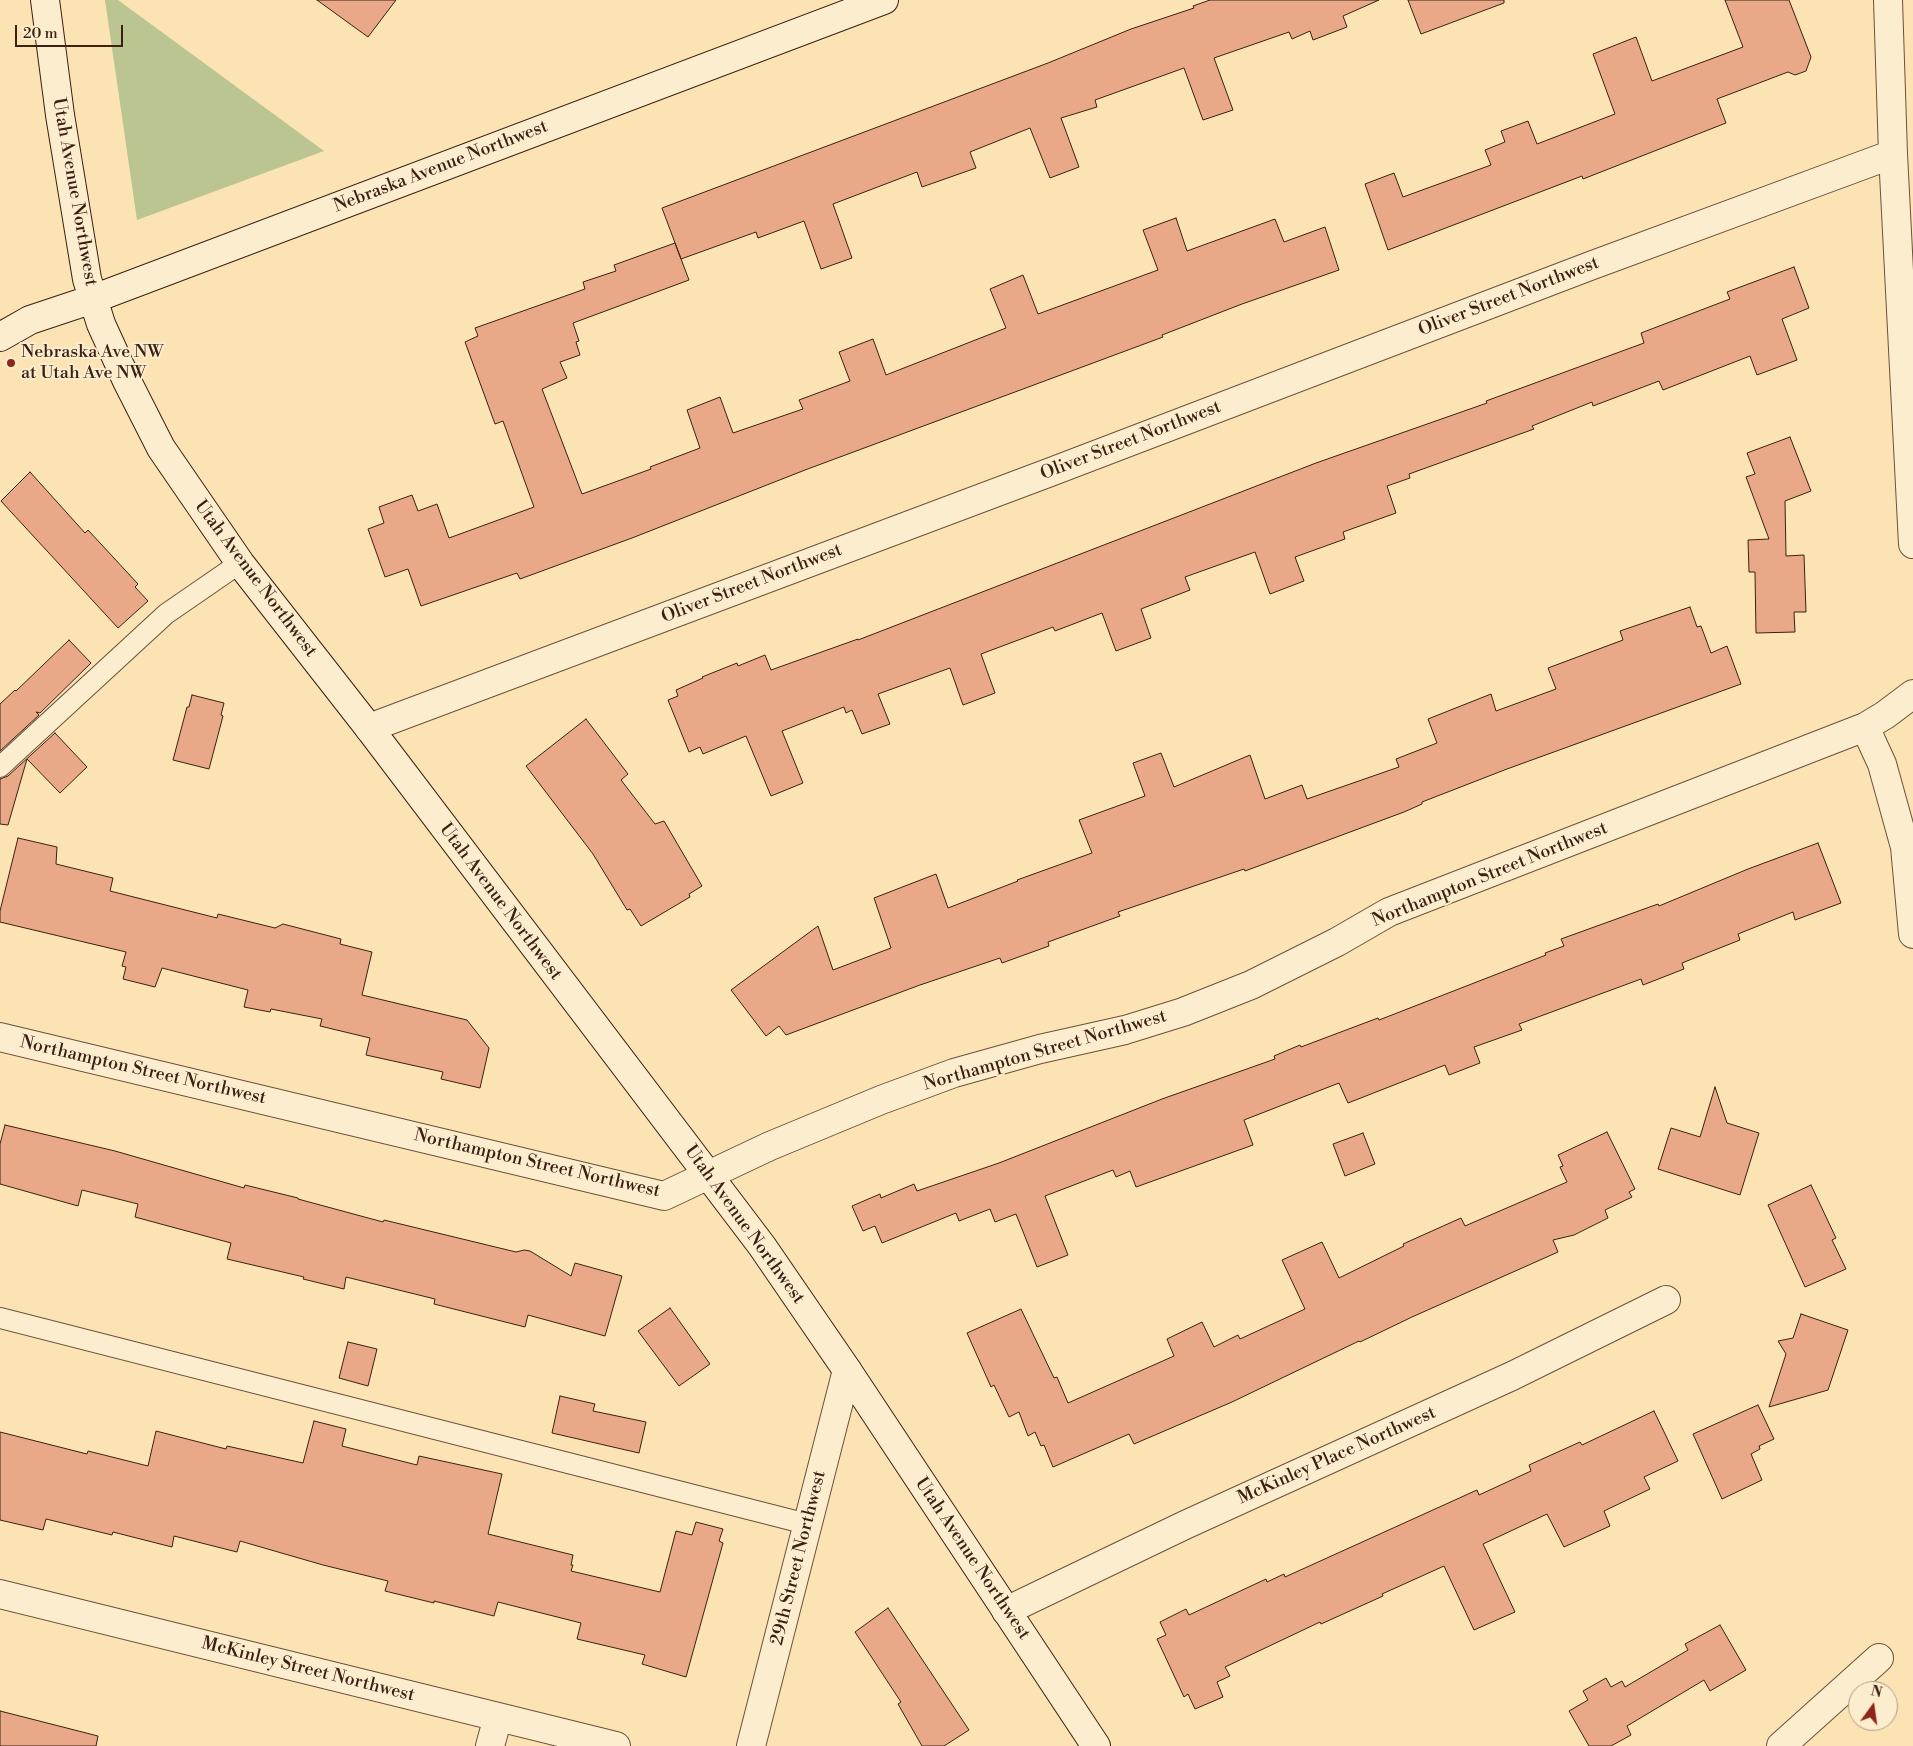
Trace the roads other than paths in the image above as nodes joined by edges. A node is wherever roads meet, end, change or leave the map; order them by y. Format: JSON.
{"nodes":[{"id":1,"x":45,"y":0,"type":"edge"},
{"id":2,"x":884,"y":0,"type":"edge"},
{"id":3,"x":1888,"y":0,"type":"edge"},
{"id":4,"x":1893,"y":154,"type":"junction"},
{"id":5,"x":93,"y":299,"type":"junction"},
{"id":6,"x":0,"y":337,"type":"edge"},
{"id":7,"x":1913,"y":544,"type":"edge"},
{"id":8,"x":240,"y":563,"type":"junction"},
{"id":9,"x":1913,"y":694,"type":"edge"},
{"id":10,"x":1865,"y":727,"type":"junction"},
{"id":11,"x":369,"y":728,"type":"junction"},
{"id":12,"x":0,"y":767,"type":"edge"},
{"id":13,"x":1913,"y":934,"type":"edge"},
{"id":14,"x":0,"y":1037,"type":"edge"},
{"id":15,"x":709,"y":1176,"type":"junction"},
{"id":16,"x":1666,"y":1300,"type":"dead end"},
{"id":17,"x":0,"y":1318,"type":"edge"},
{"id":18,"x":847,"y":1370,"type":"junction"},
{"id":19,"x":807,"y":1524,"type":"junction"},
{"id":20,"x":0,"y":1594,"type":"edge"},
{"id":21,"x":1006,"y":1611,"type":"junction"},
{"id":22,"x":1879,"y":1658,"type":"dead end"},
{"id":23,"x":498,"y":1717,"type":"junction"},
{"id":24,"x":490,"y":1746,"type":"edge"},
{"id":25,"x":616,"y":1746,"type":"edge"},
{"id":26,"x":751,"y":1746,"type":"edge"},
{"id":27,"x":1096,"y":1746,"type":"edge"},
{"id":28,"x":1781,"y":1746,"type":"edge"}],
"edges":[{"from":1,"to":5,"type":"street","name":"Utah Avenue Northwest"},
{"from":2,"to":5,"type":"street","name":"Nebraska Avenue Northwest"},
{"from":3,"to":4,"type":"street"},
{"from":4,"to":7,"type":"street"},
{"from":4,"to":11,"type":"street","name":"Oliver Street Northwest"},
{"from":5,"to":6,"type":"street","name":"Nebraska Avenue Northwest"},
{"from":5,"to":8,"type":"street","name":"Utah Avenue Northwest"},
{"from":8,"to":11,"type":"street","name":"Utah Avenue Northwest"},
{"from":8,"to":12,"type":"lane"},
{"from":9,"to":10,"type":"street","name":"Northampton Street Northwest"},
{"from":10,"to":13,"type":"street"},
{"from":10,"to":15,"type":"street","name":"Northampton Street Northwest"},
{"from":11,"to":15,"type":"street","name":"Utah Avenue Northwest"},
{"from":14,"to":15,"type":"street","name":"Northampton Street Northwest"},
{"from":15,"to":18,"type":"street","name":"Utah Avenue Northwest"},
{"from":16,"to":21,"type":"street","name":"McKinley Place Northwest"},
{"from":17,"to":19,"type":"lane"},
{"from":18,"to":19,"type":"street","name":"29th Street Northwest"},
{"from":18,"to":21,"type":"street","name":"Utah Avenue Northwest"},
{"from":19,"to":26,"type":"street","name":"29th Street Northwest"},
{"from":20,"to":23,"type":"street","name":"McKinley Street Northwest"},
{"from":21,"to":27,"type":"street","name":"Utah Avenue Northwest"},
{"from":22,"to":28,"type":"street"},
{"from":23,"to":24,"type":"street"},
{"from":23,"to":25,"type":"street","name":"McKinley Street Northwest"}]}
